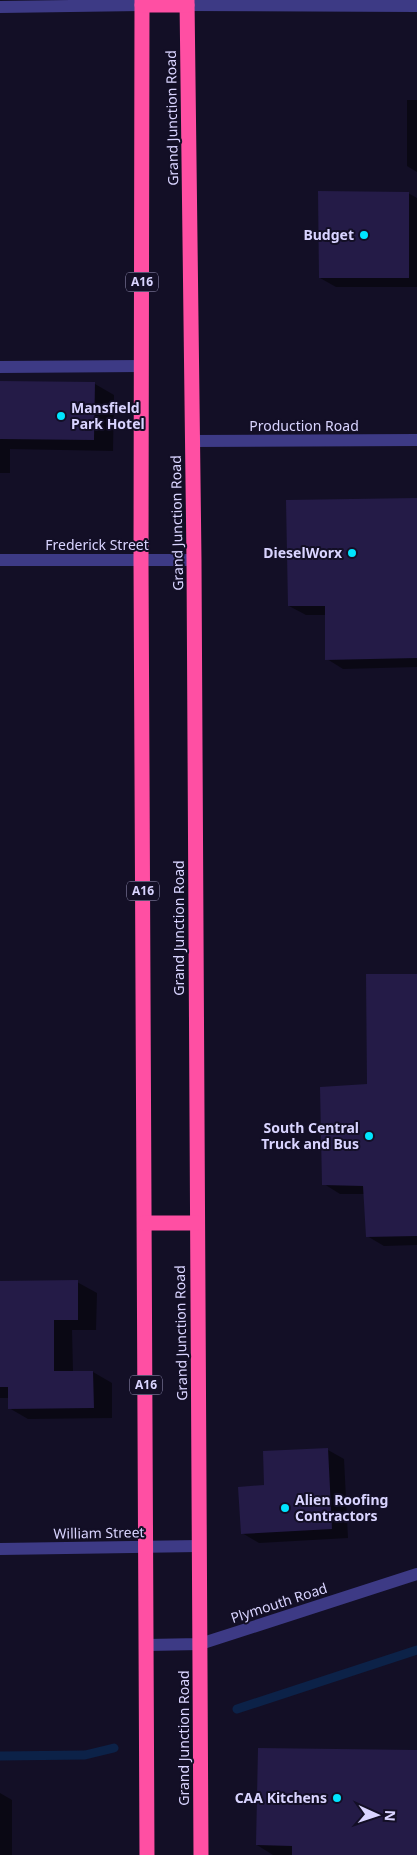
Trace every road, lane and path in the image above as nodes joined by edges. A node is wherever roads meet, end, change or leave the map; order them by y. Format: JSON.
{"nodes":[{"id":1,"x":142,"y":2,"type":"edge"},
{"id":2,"x":187,"y":2,"type":"edge"},
{"id":3,"x":417,"y":6,"type":"edge"},
{"id":4,"x":0,"y":7,"type":"edge"},
{"id":5,"x":0,"y":366,"type":"edge"},
{"id":6,"x":142,"y":366,"type":"junction"},
{"id":7,"x":417,"y":440,"type":"edge"},
{"id":8,"x":192,"y":441,"type":"junction"},
{"id":9,"x":0,"y":560,"type":"edge"},
{"id":10,"x":141,"y":560,"type":"junction"},
{"id":11,"x":194,"y":560,"type":"junction"},
{"id":12,"x":145,"y":1223,"type":"junction"},
{"id":13,"x":196,"y":1223,"type":"junction"},
{"id":14,"x":199,"y":1546,"type":"junction"},
{"id":15,"x":146,"y":1547,"type":"junction"},
{"id":16,"x":0,"y":1549,"type":"edge"},
{"id":17,"x":417,"y":1574,"type":"edge"},
{"id":18,"x":200,"y":1644,"type":"junction"},
{"id":19,"x":147,"y":1645,"type":"junction"},
{"id":20,"x":147,"y":1855,"type":"edge"},
{"id":21,"x":201,"y":1855,"type":"edge"}],
"edges":[{"from":1,"to":2,"type":"highway"},
{"from":1,"to":4,"type":"street"},
{"from":1,"to":6,"type":"highway","name":"Grand Junction Road","number":"A16"},
{"from":2,"to":3,"type":"street"},
{"from":2,"to":8,"type":"highway","name":"Grand Junction Road"},
{"from":5,"to":6,"type":"street"},
{"from":6,"to":10,"type":"highway","name":"Grand Junction Road","number":"A16"},
{"from":7,"to":8,"type":"street","name":"Production Road"},
{"from":8,"to":11,"type":"highway","name":"Grand Junction Road"},
{"from":9,"to":10,"type":"street","name":"Frederick Street"},
{"from":10,"to":11,"type":"street","name":"Frederick Street"},
{"from":10,"to":12,"type":"highway","name":"Grand Junction Road","number":"A16"},
{"from":11,"to":13,"type":"highway","name":"Grand Junction Road"},
{"from":12,"to":13,"type":"highway"},
{"from":12,"to":15,"type":"highway","name":"Grand Junction Road","number":"A16"},
{"from":13,"to":14,"type":"highway","name":"Grand Junction Road"},
{"from":14,"to":15,"type":"street","name":"William Street"},
{"from":14,"to":18,"type":"highway","name":"Grand Junction Road"},
{"from":15,"to":16,"type":"street","name":"William Street"},
{"from":15,"to":19,"type":"highway","name":"Grand Junction Road","number":"A16"},
{"from":17,"to":18,"type":"street","name":"Plymouth Road"},
{"from":18,"to":19,"type":"street","name":"Plymouth Road"},
{"from":18,"to":21,"type":"highway","name":"Grand Junction Road"},
{"from":19,"to":20,"type":"highway","name":"Grand Junction Road","number":"A16"}]}
